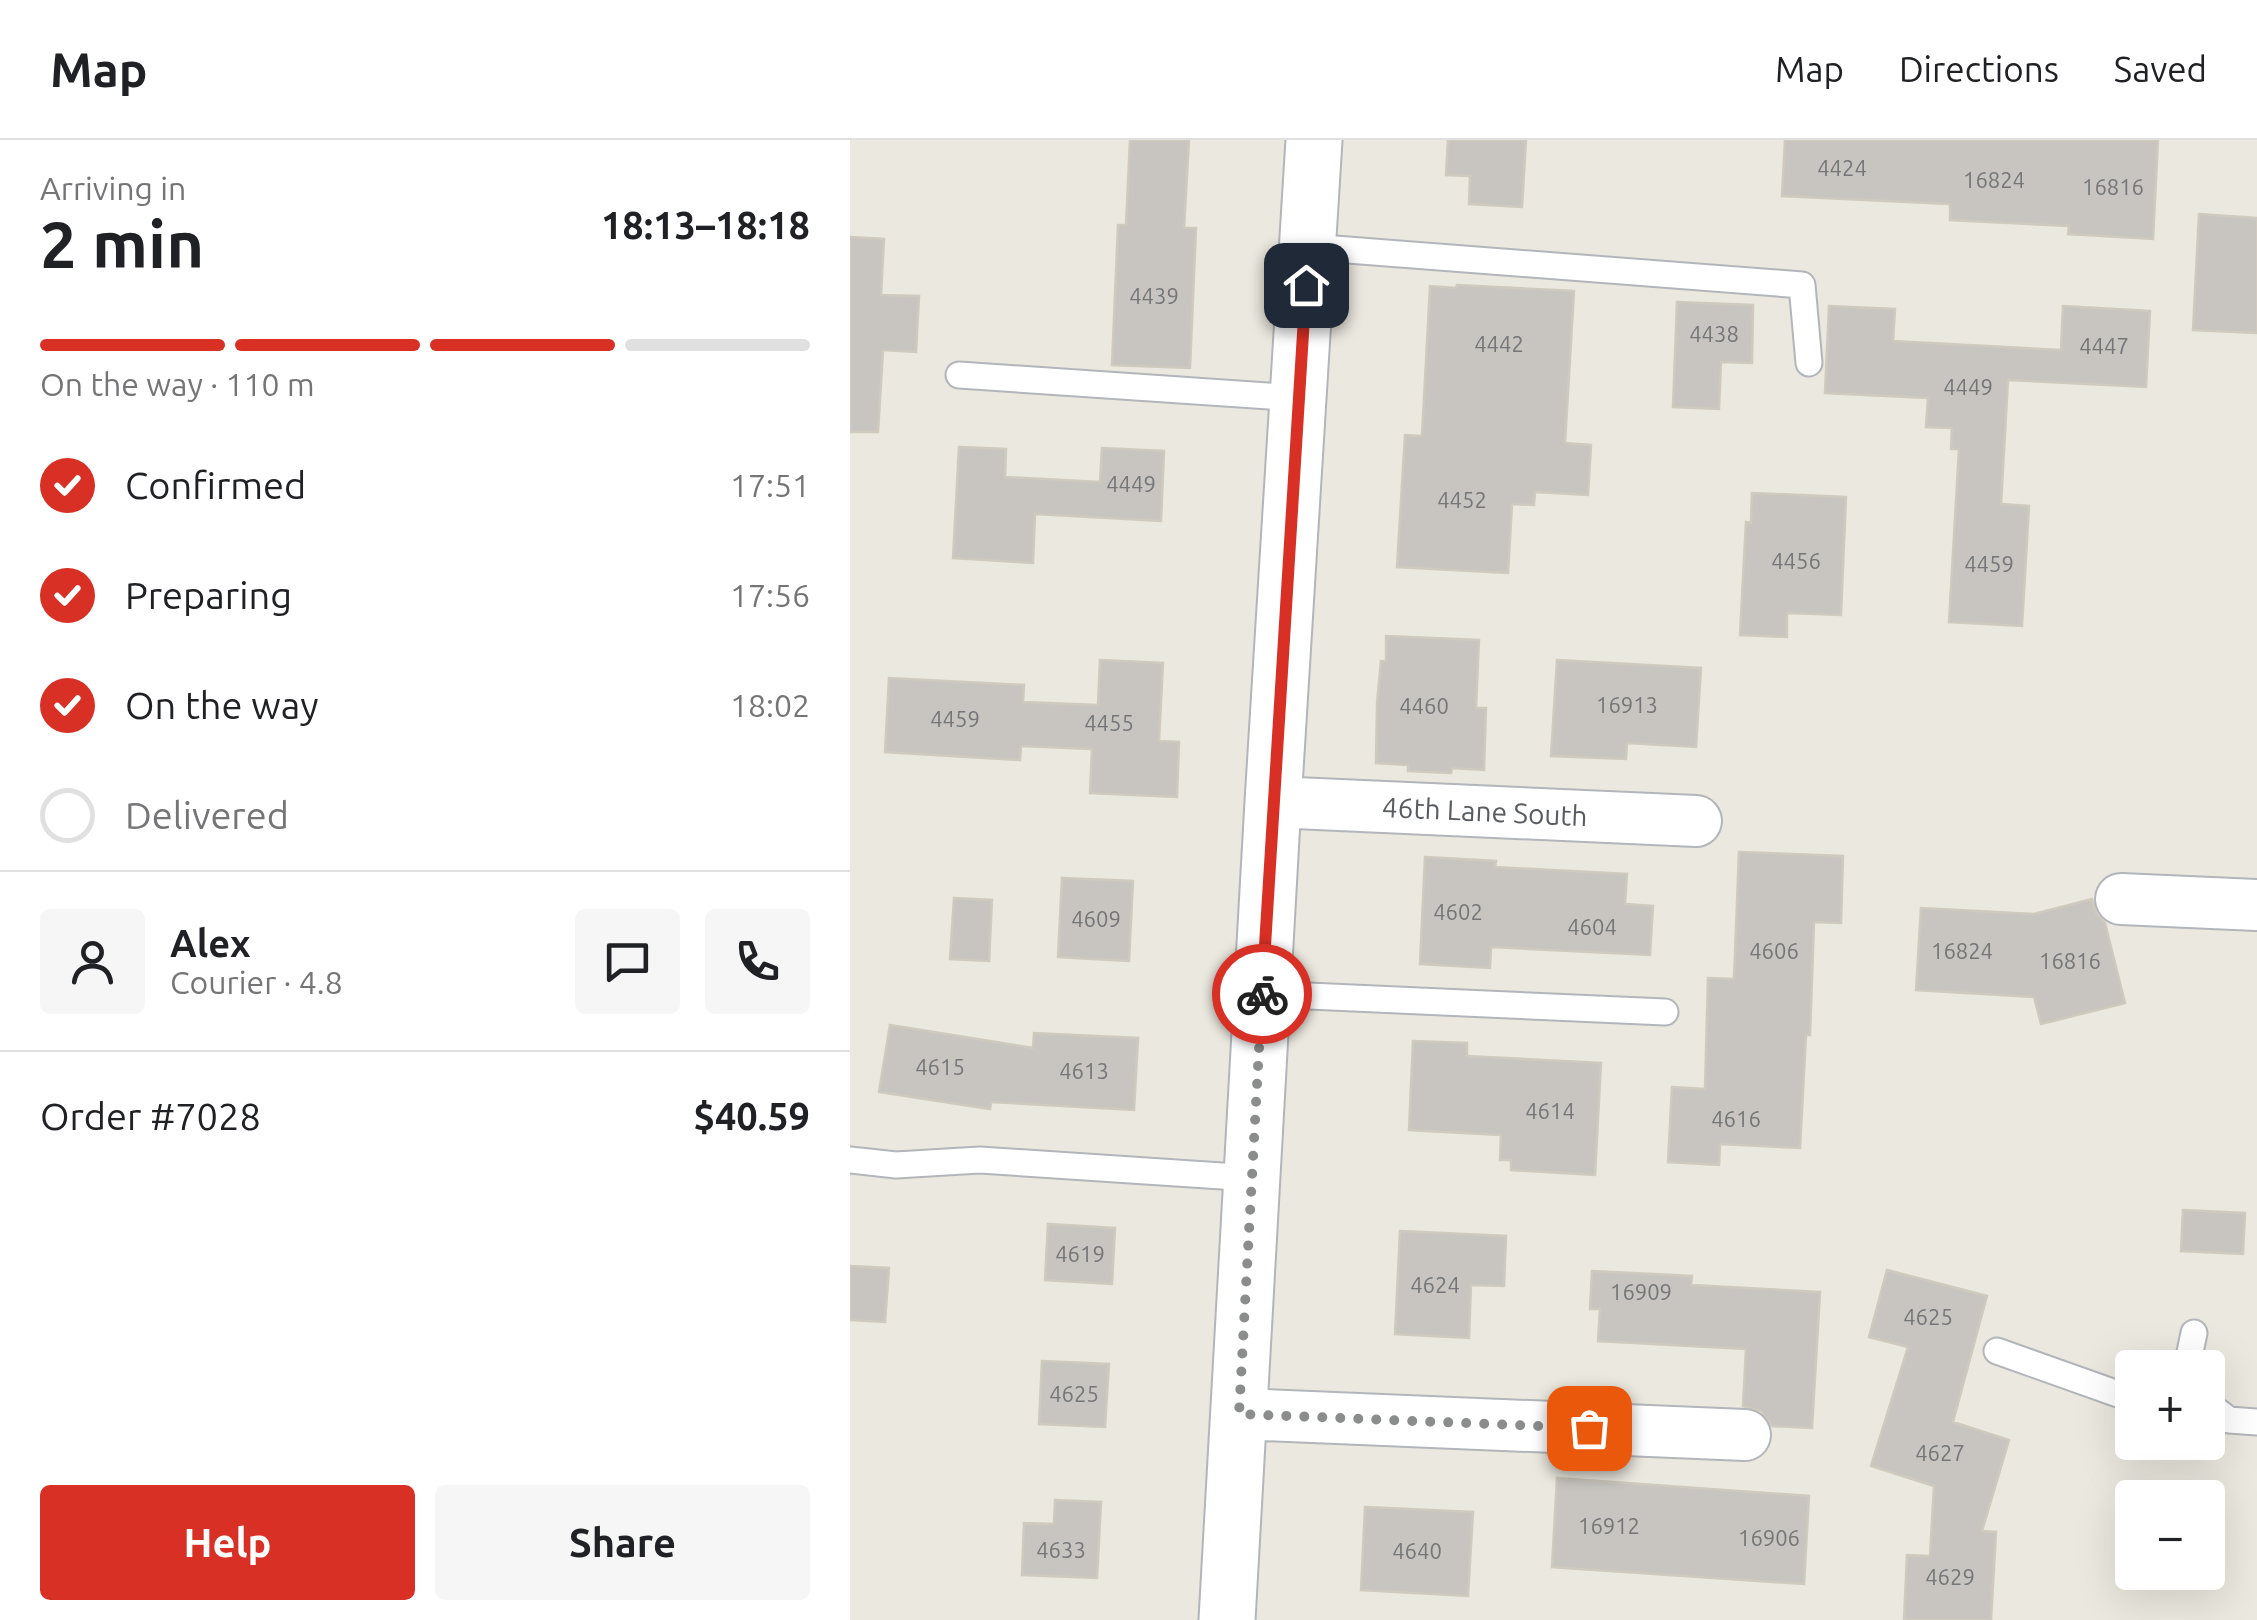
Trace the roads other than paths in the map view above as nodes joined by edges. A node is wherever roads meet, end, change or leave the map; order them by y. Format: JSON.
{"nodes":[{"id":1,"x":1314,"y":140,"type":"edge"},
{"id":2,"x":1309,"y":247,"type":"junction"},
{"id":3,"x":1809,"y":363,"type":"dead end"},
{"id":4,"x":959,"y":375,"type":"dead end"},
{"id":5,"x":1296,"y":398,"type":"junction"},
{"id":6,"x":1272,"y":802,"type":"junction"},
{"id":7,"x":1696,"y":822,"type":"dead end"},
{"id":8,"x":2121,"y":899,"type":"dead end"},
{"id":9,"x":2257,"y":904,"type":"edge"},
{"id":10,"x":1262,"y":994,"type":"junction"},
{"id":11,"x":1665,"y":1012,"type":"dead end"},
{"id":12,"x":850,"y":1160,"type":"edge"},
{"id":13,"x":1252,"y":1178,"type":"junction"},
{"id":14,"x":2194,"y":1333,"type":"dead end"},
{"id":15,"x":2190,"y":1350,"type":"edge"},
{"id":16,"x":1997,"y":1351,"type":"dead end"},
{"id":17,"x":2115,"y":1393,"type":"edge"},
{"id":18,"x":1239,"y":1414,"type":"junction"},
{"id":19,"x":2225,"y":1419,"type":"edge"},
{"id":20,"x":2257,"y":1422,"type":"edge"},
{"id":21,"x":1745,"y":1435,"type":"dead end"},
{"id":22,"x":1227,"y":1620,"type":"edge"}],
"edges":[{"from":1,"to":2,"type":"street"},
{"from":2,"to":3,"type":"lane"},
{"from":2,"to":5,"type":"street"},
{"from":4,"to":5,"type":"lane"},
{"from":5,"to":6,"type":"street"},
{"from":6,"to":7,"type":"street","name":"46th Lane South"},
{"from":6,"to":10,"type":"street"},
{"from":8,"to":9,"type":"street"},
{"from":10,"to":11,"type":"lane"},
{"from":10,"to":13,"type":"street"},
{"from":12,"to":13,"type":"lane"},
{"from":13,"to":18,"type":"street"},
{"from":14,"to":15,"type":"lane"},
{"from":16,"to":17,"type":"lane"},
{"from":18,"to":21,"type":"street"},
{"from":18,"to":22,"type":"street"},
{"from":19,"to":20,"type":"lane"}]}
